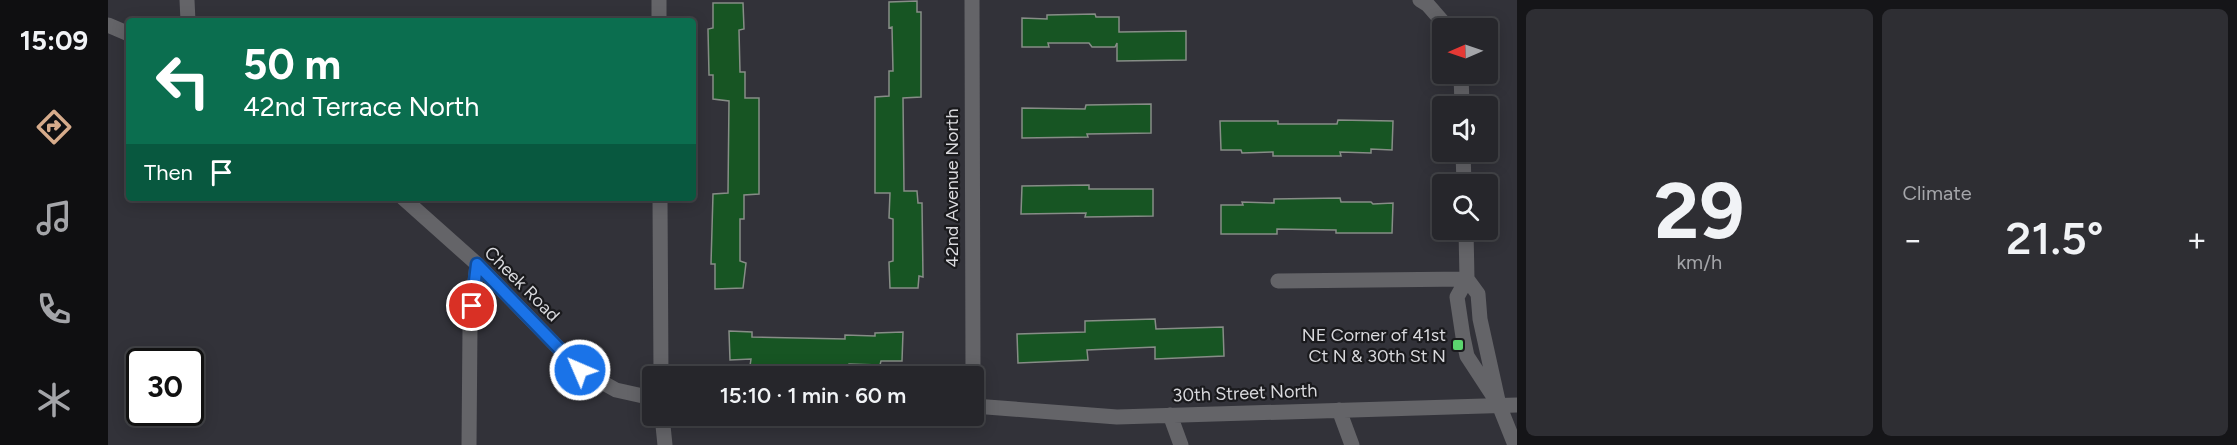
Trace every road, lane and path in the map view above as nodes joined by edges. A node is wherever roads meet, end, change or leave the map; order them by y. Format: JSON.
{"nodes":[{"id":1,"x":187,"y":0,"type":"edge"},
{"id":2,"x":659,"y":0,"type":"edge"},
{"id":3,"x":972,"y":0,"type":"edge"},
{"id":4,"x":1420,"y":0,"type":"edge"},
{"id":5,"x":188,"y":18,"type":"edge"},
{"id":6,"x":659,"y":18,"type":"edge"},
{"id":7,"x":1439,"y":18,"type":"edge"},
{"id":8,"x":108,"y":25,"type":"edge"},
{"id":9,"x":126,"y":33,"type":"edge"},
{"id":10,"x":407,"y":201,"type":"edge"},
{"id":11,"x":660,"y":201,"type":"edge"},
{"id":12,"x":1466,"y":240,"type":"edge"},
{"id":13,"x":477,"y":264,"type":"junction"},
{"id":14,"x":1467,"y":279,"type":"junction"},
{"id":15,"x":1278,"y":281,"type":"dead end"},
{"id":16,"x":1480,"y":319,"type":"junction"},
{"id":17,"x":1460,"y":321,"type":"junction"},
{"id":18,"x":661,"y":366,"type":"edge"},
{"id":19,"x":973,"y":366,"type":"edge"},
{"id":20,"x":642,"y":396,"type":"edge"},
{"id":21,"x":1499,"y":405,"type":"junction"},
{"id":22,"x":1517,"y":405,"type":"edge"},
{"id":23,"x":984,"y":407,"type":"edge"},
{"id":24,"x":1339,"y":410,"type":"junction"},
{"id":25,"x":1170,"y":415,"type":"junction"},
{"id":26,"x":664,"y":426,"type":"edge"},
{"id":27,"x":469,"y":445,"type":"edge"},
{"id":28,"x":665,"y":445,"type":"edge"},
{"id":29,"x":1181,"y":445,"type":"edge"},
{"id":30,"x":1352,"y":445,"type":"edge"},
{"id":31,"x":1515,"y":445,"type":"edge"}],
"edges":[{"from":1,"to":5,"type":"street"},
{"from":2,"to":6,"type":"street"},
{"from":3,"to":19,"type":"street","name":"42nd Avenue North"},
{"from":4,"to":7,"type":"street"},
{"from":8,"to":9,"type":"street"},
{"from":10,"to":13,"type":"street","name":"Cheek Road"},
{"from":11,"to":18,"type":"street"},
{"from":12,"to":14,"type":"street"},
{"from":13,"to":20,"type":"street","name":"Cheek Road"},
{"from":13,"to":27,"type":"street"},
{"from":14,"to":15,"type":"street"},
{"from":14,"to":16,"type":"street"},
{"from":14,"to":17,"type":"street"},
{"from":16,"to":17,"type":"street"},
{"from":16,"to":21,"type":"street"},
{"from":17,"to":21,"type":"street"},
{"from":21,"to":22,"type":"street","name":"30th Street North"},
{"from":21,"to":24,"type":"street","name":"30th Street North"},
{"from":21,"to":31,"type":"street"},
{"from":23,"to":25,"type":"street","name":"30th Street North"},
{"from":24,"to":25,"type":"street","name":"30th Street North"},
{"from":24,"to":30,"type":"street"},
{"from":25,"to":29,"type":"street"},
{"from":26,"to":28,"type":"street"}]}
